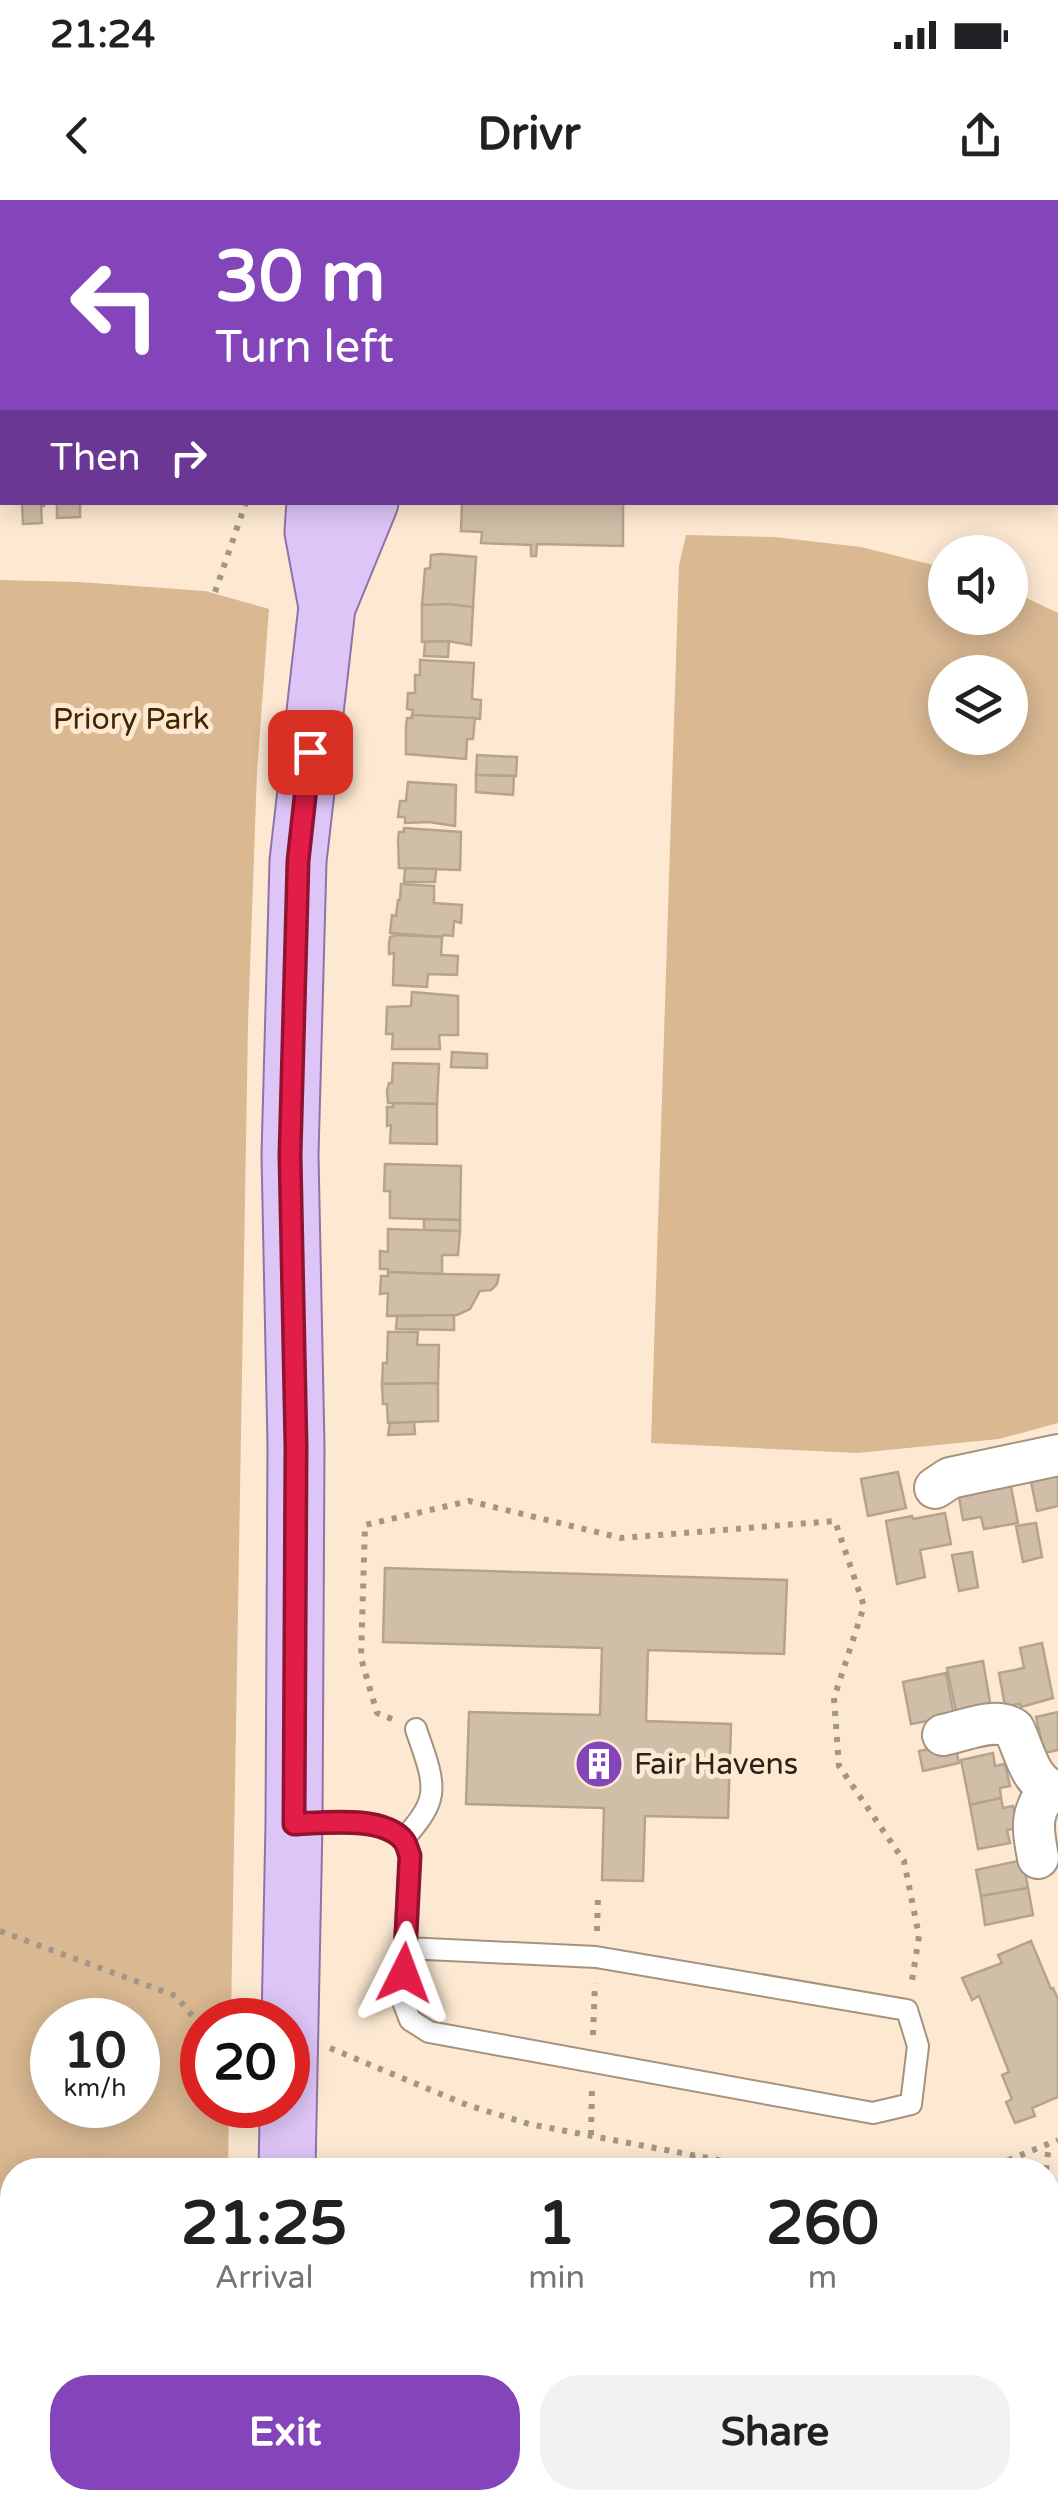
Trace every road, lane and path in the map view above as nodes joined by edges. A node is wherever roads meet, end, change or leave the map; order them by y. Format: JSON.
{"nodes":[{"id":1,"x":245,"y":505,"type":"edge"},
{"id":2,"x":315,"y":505,"type":"edge"},
{"id":3,"x":369,"y":505,"type":"edge"},
{"id":4,"x":214,"y":592,"type":"dead end"},
{"id":5,"x":327,"y":607,"type":"junction"},
{"id":6,"x":1058,"y":1454,"type":"edge"},
{"id":7,"x":935,"y":1488,"type":"dead end"},
{"id":8,"x":416,"y":1729,"type":"joint"},
{"id":9,"x":944,"y":1736,"type":"dead end"},
{"id":10,"x":1053,"y":1792,"type":"edge"},
{"id":11,"x":294,"y":1824,"type":"junction"},
{"id":12,"x":403,"y":1840,"type":"junction"},
{"id":13,"x":1038,"y":1858,"type":"dead end"},
{"id":14,"x":598,"y":1897,"type":"dead end"},
{"id":15,"x":0,"y":1931,"type":"edge"},
{"id":16,"x":406,"y":1948,"type":"junction"},
{"id":17,"x":596,"y":1957,"type":"junction"},
{"id":18,"x":290,"y":1998,"type":"edge"},
{"id":19,"x":180,"y":2001,"type":"edge"},
{"id":20,"x":907,"y":2010,"type":"junction"},
{"id":21,"x":592,"y":2062,"type":"junction"},
{"id":22,"x":310,"y":2064,"type":"edge"},
{"id":23,"x":288,"y":2128,"type":"edge"},
{"id":24,"x":591,"y":2136,"type":"junction"},
{"id":25,"x":1058,"y":2140,"type":"edge"},
{"id":26,"x":1049,"y":2144,"type":"junction"},
{"id":27,"x":693,"y":2155,"type":"junction"},
{"id":28,"x":287,"y":2158,"type":"edge"},
{"id":29,"x":692,"y":2158,"type":"edge"},
{"id":30,"x":709,"y":2158,"type":"edge"},
{"id":31,"x":1014,"y":2158,"type":"edge"},
{"id":32,"x":1047,"y":2158,"type":"edge"}],
"edges":[{"from":1,"to":4,"type":"path"},
{"from":2,"to":5,"type":"main road"},
{"from":3,"to":5,"type":"main road"},
{"from":5,"to":11,"type":"main road"},
{"from":6,"to":7,"type":"street"},
{"from":8,"to":12,"type":"lane"},
{"from":8,"to":20,"type":"path"},
{"from":9,"to":10,"type":"street"},
{"from":10,"to":13,"type":"street"},
{"from":11,"to":12,"type":"lane"},
{"from":11,"to":18,"type":"main road"},
{"from":12,"to":16,"type":"lane"},
{"from":14,"to":17,"type":"path"},
{"from":15,"to":19,"type":"path"},
{"from":16,"to":17,"type":"lane"},
{"from":16,"to":21,"type":"lane"},
{"from":17,"to":20,"type":"lane"},
{"from":17,"to":21,"type":"path"},
{"from":20,"to":21,"type":"lane"},
{"from":21,"to":24,"type":"path"},
{"from":22,"to":24,"type":"path"},
{"from":23,"to":28,"type":"main road"},
{"from":24,"to":27,"type":"path"},
{"from":25,"to":26,"type":"path"},
{"from":26,"to":31,"type":"path"},
{"from":26,"to":32,"type":"path"},
{"from":27,"to":29,"type":"path"},
{"from":27,"to":30,"type":"path"}]}
